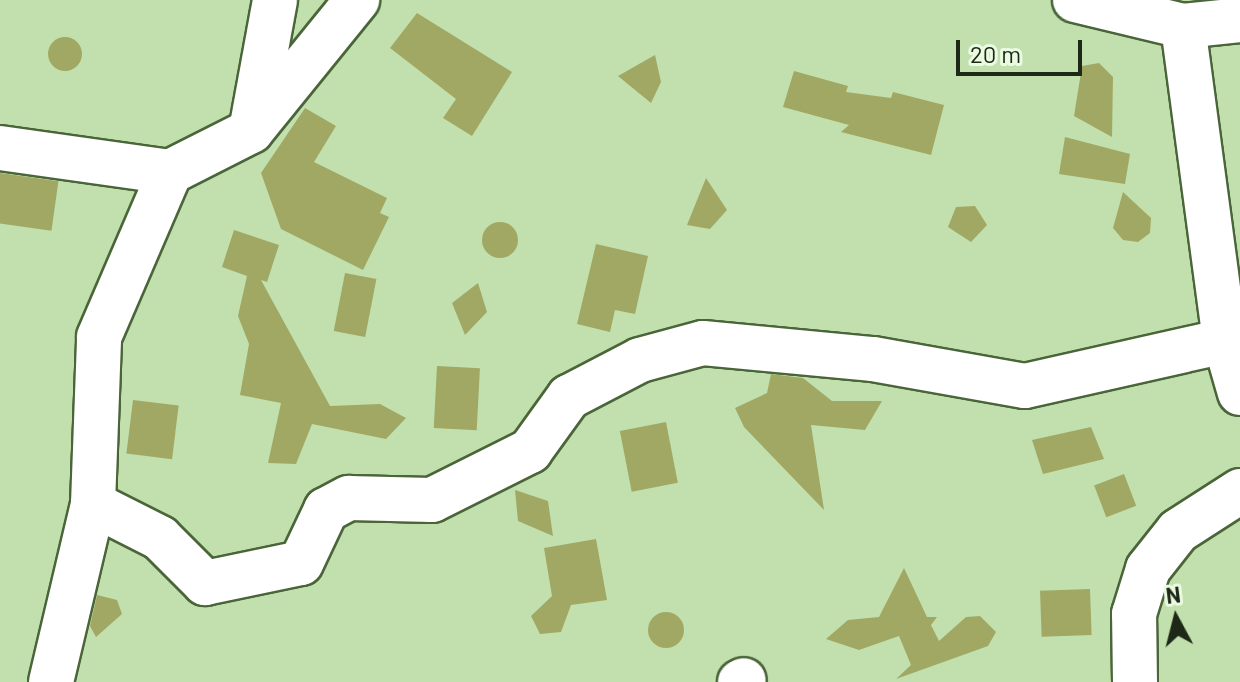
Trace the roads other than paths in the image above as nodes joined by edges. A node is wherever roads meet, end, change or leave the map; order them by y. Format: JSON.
{"nodes":[{"id":1,"x":275,"y":0,"type":"edge"},
{"id":2,"x":357,"y":0,"type":"edge"},
{"id":3,"x":1075,"y":0,"type":"edge"},
{"id":4,"x":1240,"y":20,"type":"edge"},
{"id":5,"x":1183,"y":26,"type":"junction"},
{"id":6,"x":251,"y":131,"type":"junction"},
{"id":7,"x":0,"y":148,"type":"edge"},
{"id":8,"x":170,"y":172,"type":"junction"},
{"id":9,"x":1225,"y":341,"type":"junction"},
{"id":10,"x":1240,"y":393,"type":"edge"},
{"id":11,"x":1240,"y":491,"type":"edge"},
{"id":12,"x":93,"y":504,"type":"junction"},
{"id":13,"x":51,"y":682,"type":"edge"},
{"id":14,"x":1135,"y":682,"type":"edge"}],
"edges":[{"from":1,"to":6,"type":"street"},
{"from":2,"to":6,"type":"street"},
{"from":3,"to":5,"type":"street"},
{"from":4,"to":5,"type":"street"},
{"from":5,"to":9,"type":"street"},
{"from":6,"to":8,"type":"street"},
{"from":7,"to":8,"type":"street"},
{"from":8,"to":12,"type":"street"},
{"from":9,"to":10,"type":"street"},
{"from":9,"to":12,"type":"street"},
{"from":11,"to":14,"type":"street"},
{"from":12,"to":13,"type":"street"}]}
